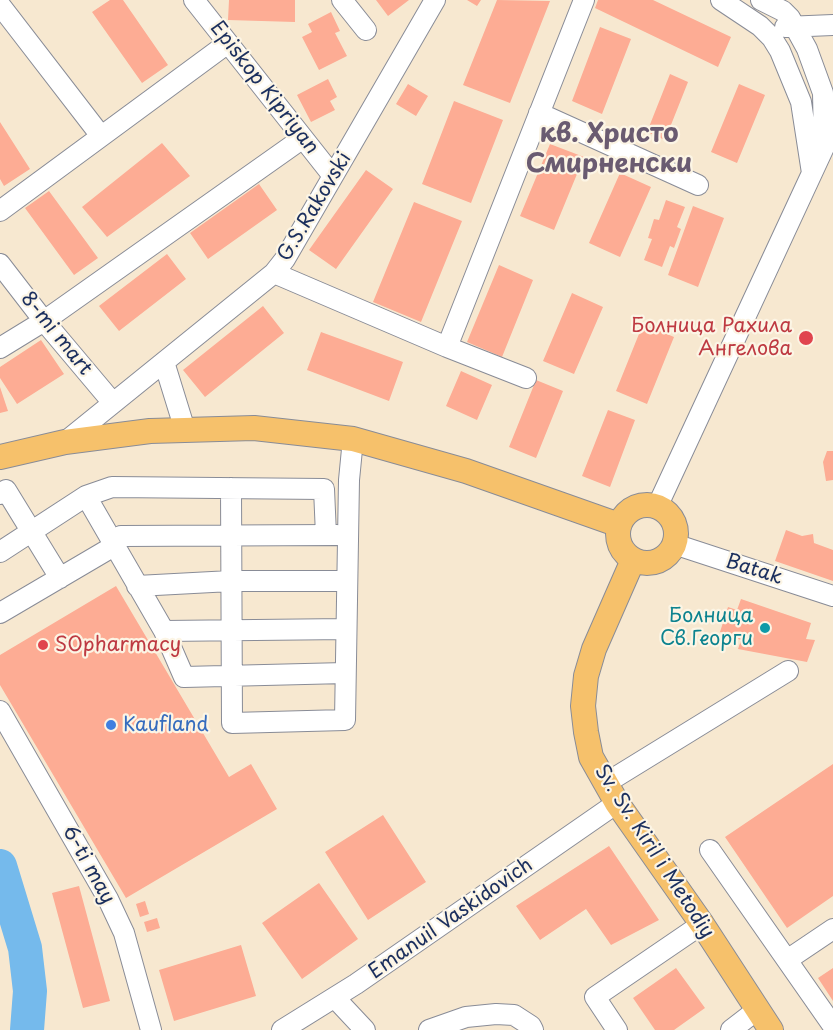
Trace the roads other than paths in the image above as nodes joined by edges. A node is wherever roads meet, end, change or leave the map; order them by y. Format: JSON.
{"nodes":[{"id":1,"x":195,"y":0,"type":"edge"},
{"id":2,"x":342,"y":0,"type":"edge"},
{"id":3,"x":435,"y":0,"type":"edge"},
{"id":4,"x":584,"y":0,"type":"edge"},
{"id":5,"x":721,"y":0,"type":"edge"},
{"id":6,"x":761,"y":0,"type":"edge"},
{"id":7,"x":0,"y":5,"type":"edge"},
{"id":8,"x":760,"y":26,"type":"junction"},
{"id":9,"x":833,"y":26,"type":"edge"},
{"id":10,"x":795,"y":28,"type":"junction"},
{"id":11,"x":366,"y":30,"type":"dead end"},
{"id":12,"x":228,"y":43,"type":"junction"},
{"id":13,"x":539,"y":113,"type":"junction"},
{"id":14,"x":833,"y":128,"type":"edge"},
{"id":15,"x":101,"y":136,"type":"junction"},
{"id":16,"x":303,"y":138,"type":"junction"},
{"id":17,"x":824,"y":148,"type":"junction"},
{"id":18,"x":812,"y":173,"type":"junction"},
{"id":19,"x":333,"y":176,"type":"junction"},
{"id":20,"x":698,"y":185,"type":"dead end"},
{"id":21,"x":0,"y":211,"type":"edge"},
{"id":22,"x":0,"y":264,"type":"edge"},
{"id":23,"x":274,"y":273,"type":"junction"},
{"id":24,"x":44,"y":321,"type":"junction"},
{"id":25,"x":0,"y":348,"type":"edge"},
{"id":26,"x":447,"y":348,"type":"junction"},
{"id":27,"x":164,"y":362,"type":"junction"},
{"id":28,"x":526,"y":378,"type":"dead end"},
{"id":29,"x":112,"y":403,"type":"junction"},
{"id":30,"x":185,"y":430,"type":"junction"},
{"id":31,"x":353,"y":439,"type":"junction"},
{"id":32,"x":65,"y":442,"type":"junction"},
{"id":33,"x":0,"y":457,"type":"edge"},
{"id":34,"x":231,"y":488,"type":"junction"},
{"id":35,"x":0,"y":494,"type":"edge"},
{"id":36,"x":86,"y":495,"type":"junction"},
{"id":37,"x":657,"y":507,"type":"junction"},
{"id":38,"x":619,"y":525,"type":"junction"},
{"id":39,"x":32,"y":531,"type":"junction"},
{"id":40,"x":232,"y":535,"type":"junction"},
{"id":41,"x":326,"y":535,"type":"junction"},
{"id":42,"x":348,"y":535,"type":"junction"},
{"id":43,"x":674,"y":544,"type":"junction"},
{"id":44,"x":114,"y":546,"type":"junction"},
{"id":45,"x":0,"y":552,"type":"edge"},
{"id":46,"x":633,"y":560,"type":"junction"},
{"id":47,"x":60,"y":578,"type":"junction"},
{"id":48,"x":231,"y":581,"type":"junction"},
{"id":49,"x":347,"y":581,"type":"junction"},
{"id":50,"x":137,"y":586,"type":"junction"},
{"id":51,"x":826,"y":593,"type":"edge"},
{"id":52,"x":833,"y":605,"type":"edge"},
{"id":53,"x":0,"y":613,"type":"edge"},
{"id":54,"x":346,"y":628,"type":"junction"},
{"id":55,"x":232,"y":630,"type":"junction"},
{"id":56,"x":164,"y":631,"type":"junction"},
{"id":57,"x":788,"y":671,"type":"dead end"},
{"id":58,"x":345,"y":673,"type":"junction"},
{"id":59,"x":232,"y":675,"type":"junction"},
{"id":60,"x":0,"y":711,"type":"edge"},
{"id":61,"x":612,"y":793,"type":"junction"},
{"id":62,"x":710,"y":850,"type":"dead end"},
{"id":63,"x":702,"y":924,"type":"junction"},
{"id":64,"x":833,"y":930,"type":"edge"},
{"id":65,"x":787,"y":960,"type":"junction"},
{"id":66,"x":334,"y":998,"type":"junction"},
{"id":67,"x":758,"y":1010,"type":"junction"},
{"id":68,"x":833,"y":1026,"type":"edge"},
{"id":69,"x":152,"y":1030,"type":"edge"},
{"id":70,"x":282,"y":1030,"type":"edge"},
{"id":71,"x":364,"y":1030,"type":"edge"},
{"id":72,"x":429,"y":1030,"type":"edge"},
{"id":73,"x":533,"y":1030,"type":"edge"},
{"id":74,"x":617,"y":1030,"type":"edge"},
{"id":75,"x":731,"y":1030,"type":"edge"},
{"id":76,"x":771,"y":1030,"type":"edge"}],
"edges":[{"from":1,"to":12,"type":"street","name":"Episkop Kipriyan"},
{"from":2,"to":11,"type":"street"},
{"from":3,"to":19,"type":"street","name":"G.S.Rakovski"},
{"from":4,"to":13,"type":"street"},
{"from":5,"to":8,"type":"street"},
{"from":6,"to":10,"type":"street"},
{"from":7,"to":15,"type":"street"},
{"from":8,"to":10,"type":"street"},
{"from":8,"to":18,"type":"street"},
{"from":9,"to":10,"type":"street"},
{"from":10,"to":17,"type":"street"},
{"from":12,"to":15,"type":"street"},
{"from":12,"to":16,"type":"street","name":"Episkop Kipriyan"},
{"from":13,"to":20,"type":"street"},
{"from":13,"to":26,"type":"street"},
{"from":14,"to":17,"type":"street"},
{"from":15,"to":21,"type":"street"},
{"from":16,"to":19,"type":"street","name":"Episkop Kipriyan"},
{"from":16,"to":24,"type":"street"},
{"from":17,"to":18,"type":"street"},
{"from":18,"to":37,"type":"street"},
{"from":19,"to":23,"type":"street","name":"G.S.Rakovski"},
{"from":22,"to":24,"type":"street","name":"8-mi mart"},
{"from":23,"to":26,"type":"street"},
{"from":23,"to":27,"type":"street","name":"G.S.Rakovski"},
{"from":24,"to":25,"type":"street"},
{"from":24,"to":29,"type":"street","name":"8-mi mart"},
{"from":26,"to":28,"type":"street"},
{"from":27,"to":29,"type":"street","name":"G.S.Rakovski"},
{"from":27,"to":30,"type":"street"},
{"from":29,"to":32,"type":"street","name":"G.S.Rakovski"},
{"from":30,"to":31,"type":"main road","name":"G.S.Rakovski"},
{"from":30,"to":32,"type":"main road","name":"G.S.Rakovski"},
{"from":31,"to":38,"type":"main road","name":"G.S.Rakovski"},
{"from":31,"to":42,"type":"street"},
{"from":32,"to":33,"type":"main road","name":"G.S.Rakovski"},
{"from":34,"to":36,"type":"street"},
{"from":34,"to":40,"type":"street"},
{"from":34,"to":41,"type":"street"},
{"from":35,"to":39,"type":"street"},
{"from":36,"to":39,"type":"street"},
{"from":36,"to":44,"type":"street"},
{"from":37,"to":38,"type":"main road"},
{"from":37,"to":43,"type":"main road"},
{"from":38,"to":46,"type":"main road"},
{"from":39,"to":45,"type":"street"},
{"from":39,"to":47,"type":"street"},
{"from":40,"to":41,"type":"street"},
{"from":40,"to":44,"type":"street"},
{"from":40,"to":48,"type":"street"},
{"from":41,"to":42,"type":"street"},
{"from":42,"to":49,"type":"street"},
{"from":43,"to":46,"type":"main road"},
{"from":43,"to":51,"type":"street","name":"Batak"},
{"from":44,"to":47,"type":"street"},
{"from":44,"to":50,"type":"street"},
{"from":46,"to":61,"type":"main road","name":"Sv. Sv. Kiril i Metodiy"},
{"from":47,"to":53,"type":"street"},
{"from":48,"to":49,"type":"street"},
{"from":48,"to":50,"type":"street"},
{"from":48,"to":55,"type":"street"},
{"from":49,"to":54,"type":"street"},
{"from":50,"to":56,"type":"street"},
{"from":51,"to":52,"type":"street"},
{"from":54,"to":55,"type":"street"},
{"from":54,"to":58,"type":"street"},
{"from":55,"to":56,"type":"street"},
{"from":55,"to":59,"type":"street"},
{"from":56,"to":59,"type":"street"},
{"from":57,"to":61,"type":"street","name":"Emanuil Vaskidovich"},
{"from":58,"to":59,"type":"street"},
{"from":58,"to":59,"type":"street"},
{"from":60,"to":69,"type":"street","name":"6-ti may"},
{"from":61,"to":63,"type":"main road","name":"Sv. Sv. Kiril i Metodiy"},
{"from":61,"to":66,"type":"street","name":"Emanuil Vaskidovich"},
{"from":62,"to":65,"type":"street"},
{"from":63,"to":67,"type":"main road","name":"Sv. Sv. Kiril i Metodiy"},
{"from":63,"to":74,"type":"street"},
{"from":64,"to":65,"type":"street"},
{"from":65,"to":68,"type":"street"},
{"from":66,"to":70,"type":"street","name":"Emanuil Vaskidovich"},
{"from":66,"to":71,"type":"street"},
{"from":67,"to":75,"type":"street"},
{"from":67,"to":76,"type":"main road","name":"Sv. Sv. Kiril i Metodiy"},
{"from":72,"to":73,"type":"street"}]}
